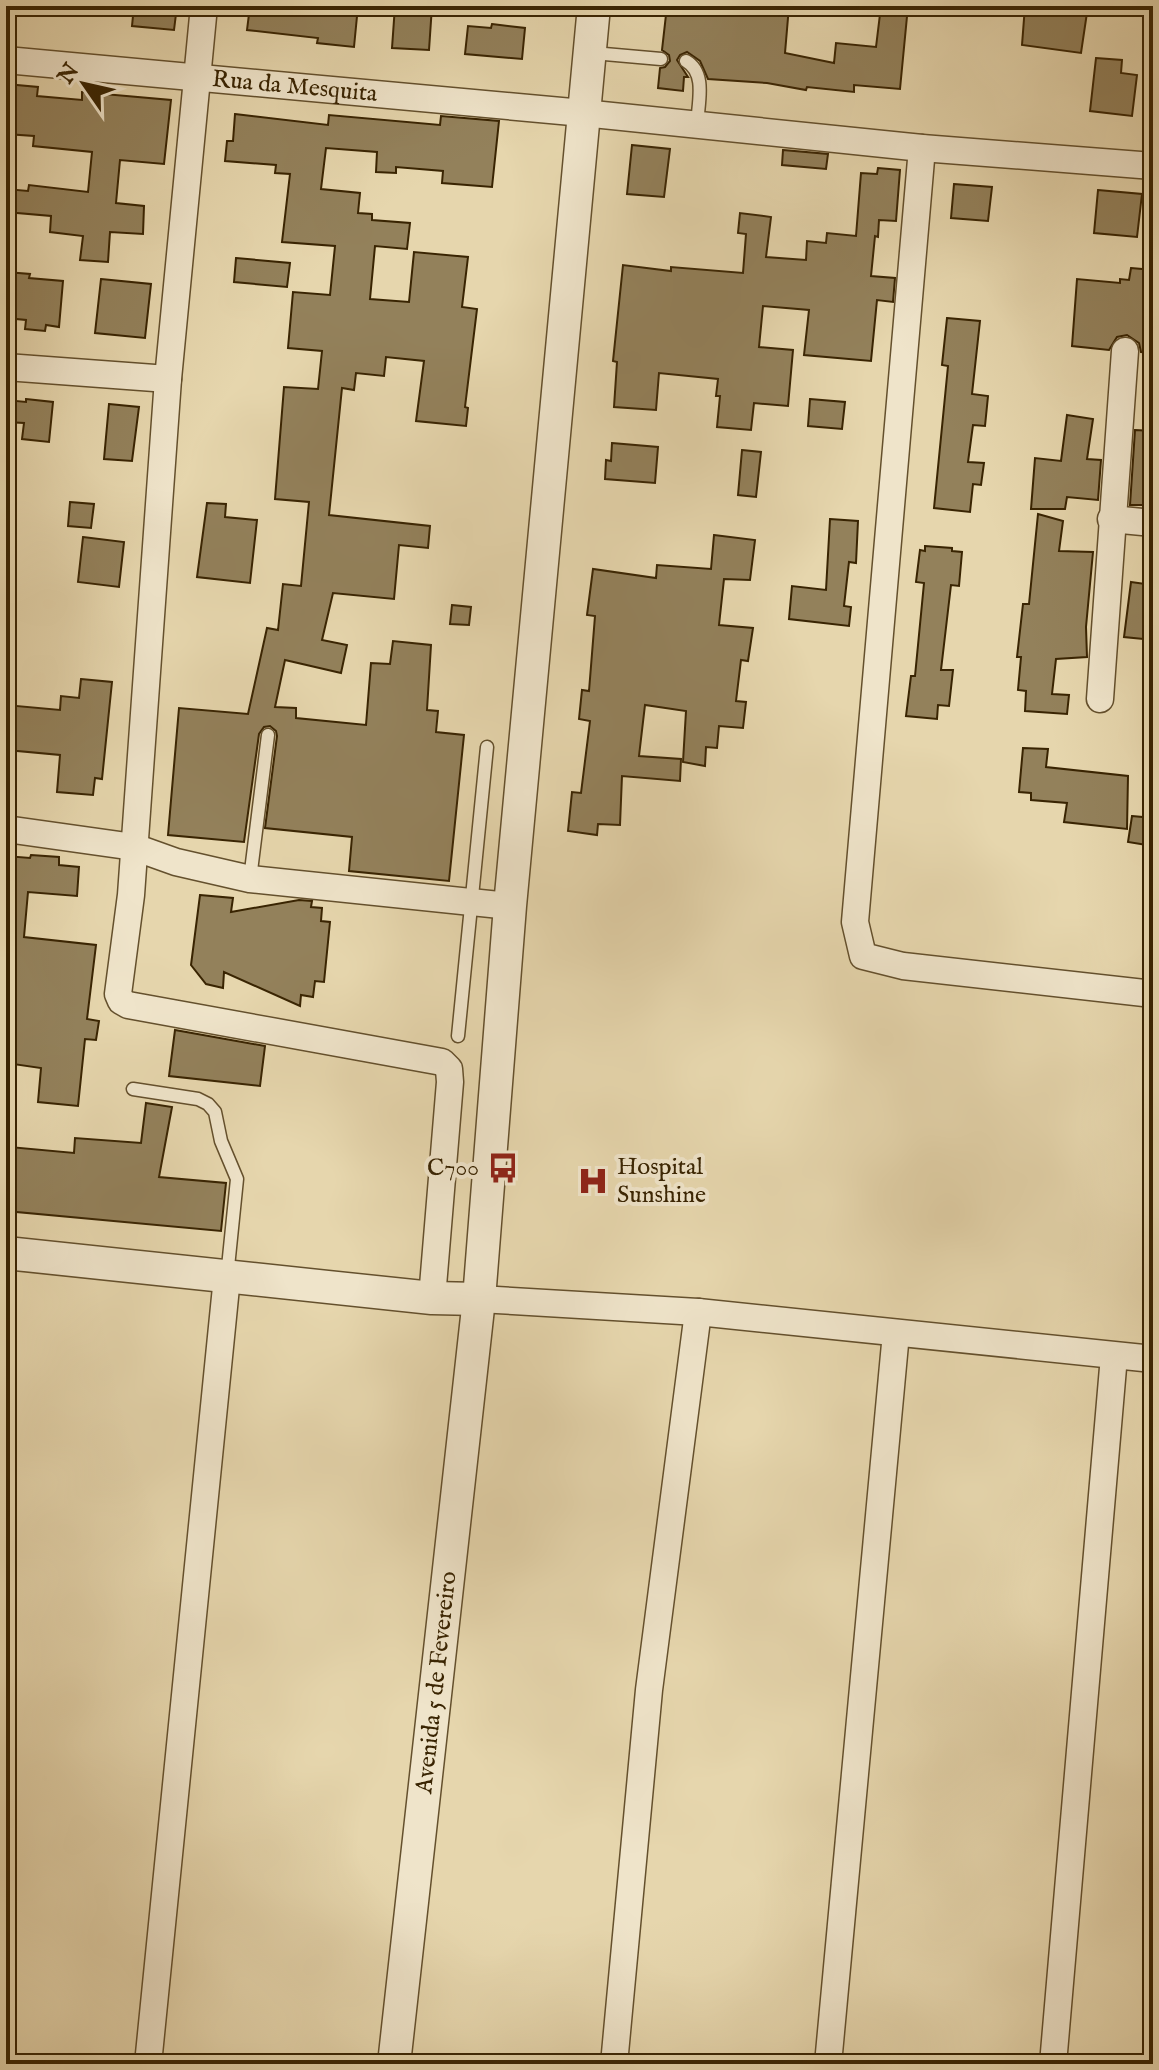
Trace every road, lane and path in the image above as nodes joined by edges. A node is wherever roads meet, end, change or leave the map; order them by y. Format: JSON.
{"nodes":[{"id":1,"x":204,"y":6,"type":"edge"},
{"id":2,"x":594,"y":6,"type":"edge"},
{"id":3,"x":589,"y":53,"type":"junction"},
{"id":4,"x":661,"y":59,"type":"dead end"},
{"id":5,"x":6,"y":60,"type":"edge"},
{"id":6,"x":686,"y":61,"type":"dead end"},
{"id":7,"x":195,"y":78,"type":"junction"},
{"id":8,"x":583,"y":113,"type":"junction"},
{"id":9,"x":697,"y":125,"type":"junction"},
{"id":10,"x":922,"y":148,"type":"junction"},
{"id":11,"x":1153,"y":166,"type":"edge"},
{"id":12,"x":1125,"y":351,"type":"dead end"},
{"id":13,"x":6,"y":367,"type":"edge"},
{"id":14,"x":168,"y":379,"type":"junction"},
{"id":15,"x":1111,"y":519,"type":"junction"},
{"id":16,"x":1153,"y":523,"type":"edge"},
{"id":17,"x":1100,"y":699,"type":"dead end"},
{"id":18,"x":268,"y":735,"type":"dead end"},
{"id":19,"x":487,"y":747,"type":"dead end"},
{"id":20,"x":6,"y":829,"type":"edge"},
{"id":21,"x":134,"y":847,"type":"junction"},
{"id":22,"x":250,"y":879,"type":"junction"},
{"id":23,"x":473,"y":902,"type":"junction"},
{"id":24,"x":510,"y":906,"type":"junction"},
{"id":25,"x":1153,"y":994,"type":"edge"},
{"id":26,"x":458,"y":1036,"type":"dead end"},
{"id":27,"x":133,"y":1089,"type":"dead end"},
{"id":28,"x":6,"y":1253,"type":"edge"},
{"id":29,"x":227,"y":1277,"type":"junction"},
{"id":30,"x":432,"y":1298,"type":"junction"},
{"id":31,"x":479,"y":1299,"type":"junction"},
{"id":32,"x":698,"y":1312,"type":"junction"},
{"id":33,"x":896,"y":1333,"type":"junction"},
{"id":34,"x":1114,"y":1356,"type":"junction"},
{"id":35,"x":1153,"y":1359,"type":"edge"},
{"id":36,"x":148,"y":2064,"type":"edge"},
{"id":37,"x":394,"y":2064,"type":"edge"},
{"id":38,"x":614,"y":2064,"type":"edge"},
{"id":39,"x":828,"y":2064,"type":"edge"},
{"id":40,"x":1053,"y":2064,"type":"edge"}],
"edges":[{"from":1,"to":7,"type":"street"},
{"from":2,"to":3,"type":"street","name":"Avenida 5 de Fevereiro"},
{"from":3,"to":4,"type":"lane"},
{"from":3,"to":8,"type":"street","name":"Avenida 5 de Fevereiro"},
{"from":5,"to":7,"type":"street","name":"Rua da Mesquita"},
{"from":6,"to":9,"type":"lane"},
{"from":7,"to":8,"type":"street","name":"Rua da Mesquita"},
{"from":7,"to":14,"type":"street"},
{"from":8,"to":9,"type":"street","name":"Rua da Mesquita"},
{"from":8,"to":24,"type":"street","name":"Avenida 5 de Fevereiro"},
{"from":9,"to":10,"type":"street","name":"Rua da Mesquita"},
{"from":10,"to":11,"type":"street","name":"Rua da Mesquita"},
{"from":10,"to":25,"type":"street"},
{"from":12,"to":15,"type":"street"},
{"from":13,"to":14,"type":"street"},
{"from":14,"to":21,"type":"street"},
{"from":15,"to":16,"type":"street"},
{"from":15,"to":17,"type":"street"},
{"from":18,"to":22,"type":"lane"},
{"from":19,"to":23,"type":"lane"},
{"from":20,"to":21,"type":"street"},
{"from":21,"to":22,"type":"street"},
{"from":21,"to":30,"type":"street"},
{"from":22,"to":23,"type":"street"},
{"from":23,"to":24,"type":"street"},
{"from":23,"to":26,"type":"lane"},
{"from":24,"to":31,"type":"street","name":"Avenida 5 de Fevereiro"},
{"from":27,"to":29,"type":"lane"},
{"from":28,"to":29,"type":"street"},
{"from":29,"to":30,"type":"street"},
{"from":29,"to":36,"type":"street"},
{"from":30,"to":31,"type":"street"},
{"from":31,"to":32,"type":"street"},
{"from":31,"to":37,"type":"street","name":"Avenida 5 de Fevereiro"},
{"from":32,"to":33,"type":"street"},
{"from":32,"to":38,"type":"street"},
{"from":33,"to":34,"type":"street"},
{"from":33,"to":39,"type":"street"},
{"from":34,"to":35,"type":"street"},
{"from":34,"to":40,"type":"street"}]}
